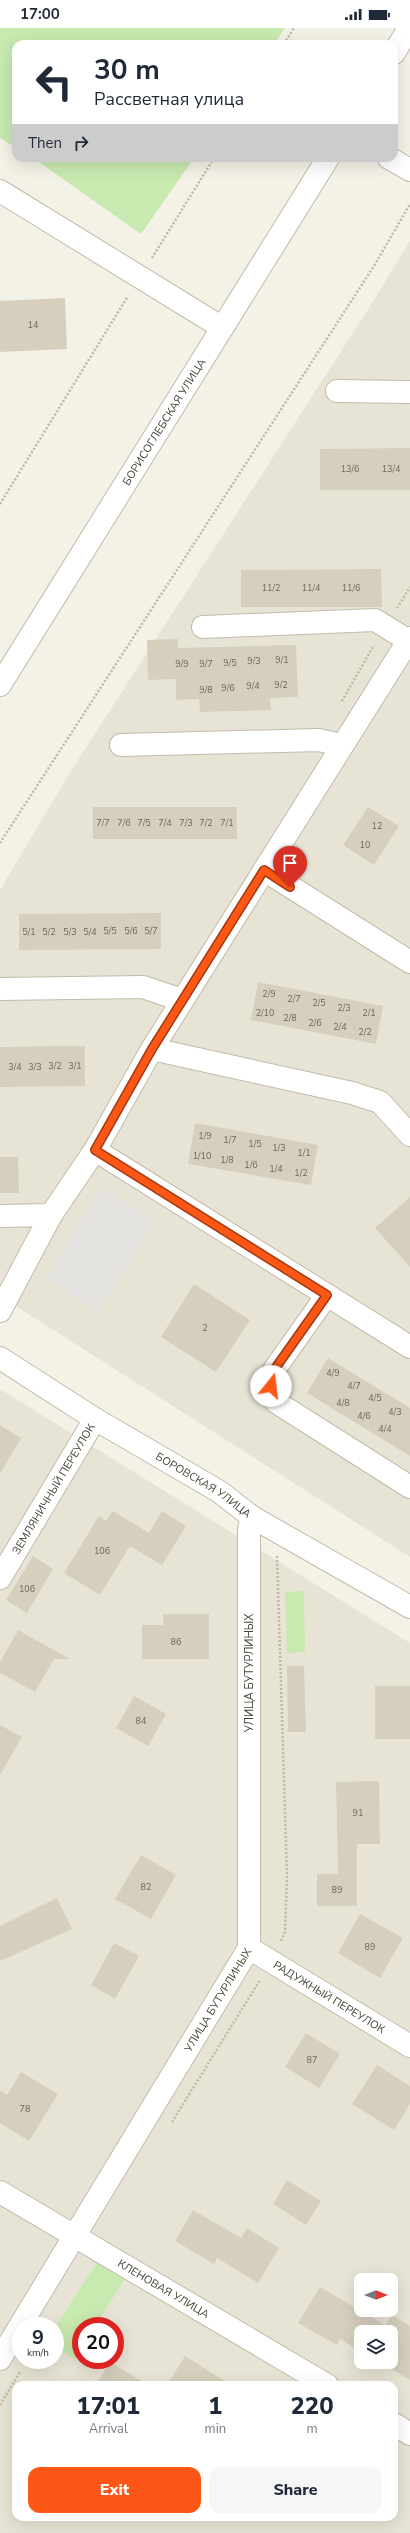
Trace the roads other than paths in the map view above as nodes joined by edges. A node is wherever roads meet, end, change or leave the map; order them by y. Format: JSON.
{"nodes":[{"id":1,"x":410,"y":28,"type":"edge"},
{"id":2,"x":398,"y":47,"type":"edge"},
{"id":3,"x":325,"y":162,"type":"edge"},
{"id":4,"x":397,"y":162,"type":"edge"},
{"id":5,"x":410,"y":170,"type":"edge"},
{"id":6,"x":0,"y":191,"type":"edge"},
{"id":7,"x":222,"y":327,"type":"junction"},
{"id":8,"x":337,"y":391,"type":"dead end"},
{"id":9,"x":410,"y":392,"type":"edge"},
{"id":10,"x":203,"y":627,"type":"dead end"},
{"id":11,"x":409,"y":639,"type":"edge"},
{"id":12,"x":0,"y":685,"type":"edge"},
{"id":13,"x":121,"y":745,"type":"dead end"},
{"id":14,"x":341,"y":745,"type":"junction"},
{"id":15,"x":264,"y":870,"type":"junction"},
{"id":16,"x":410,"y":962,"type":"edge"},
{"id":17,"x":0,"y":989,"type":"edge"},
{"id":18,"x":182,"y":1000,"type":"junction"},
{"id":19,"x":152,"y":1049,"type":"junction"},
{"id":20,"x":410,"y":1135,"type":"edge"},
{"id":21,"x":95,"y":1150,"type":"junction"},
{"id":22,"x":51,"y":1215,"type":"junction"},
{"id":23,"x":0,"y":1216,"type":"edge"},
{"id":24,"x":327,"y":1295,"type":"junction"},
{"id":25,"x":0,"y":1311,"type":"edge"},
{"id":26,"x":410,"y":1347,"type":"edge"},
{"id":27,"x":0,"y":1358,"type":"edge"},
{"id":28,"x":95,"y":1419,"type":"junction"},
{"id":29,"x":410,"y":1487,"type":"edge"},
{"id":30,"x":252,"y":1517,"type":"junction"},
{"id":31,"x":0,"y":1578,"type":"edge"},
{"id":32,"x":410,"y":1607,"type":"edge"},
{"id":33,"x":249,"y":1948,"type":"junction"},
{"id":34,"x":410,"y":2046,"type":"edge"},
{"id":35,"x":0,"y":2192,"type":"edge"},
{"id":36,"x":73,"y":2237,"type":"junction"},
{"id":37,"x":0,"y":2359,"type":"edge"},
{"id":38,"x":320,"y":2381,"type":"edge"},
{"id":39,"x":398,"y":2426,"type":"edge"},
{"id":40,"x":410,"y":2434,"type":"edge"}],
"edges":[{"from":1,"to":2,"type":"street"},
{"from":3,"to":7,"type":"street","name":"БОРИСОГЛЕБСКАЯ УЛИЦА"},
{"from":4,"to":5,"type":"street"},
{"from":6,"to":7,"type":"street"},
{"from":7,"to":12,"type":"street","name":"БОРИСОГЛЕБСКАЯ УЛИЦА"},
{"from":8,"to":9,"type":"street"},
{"from":10,"to":11,"type":"street"},
{"from":11,"to":14,"type":"street"},
{"from":13,"to":14,"type":"street"},
{"from":14,"to":15,"type":"street"},
{"from":15,"to":16,"type":"street"},
{"from":15,"to":18,"type":"street"},
{"from":17,"to":18,"type":"street"},
{"from":18,"to":19,"type":"street"},
{"from":19,"to":20,"type":"street"},
{"from":19,"to":21,"type":"street"},
{"from":21,"to":22,"type":"street"},
{"from":21,"to":24,"type":"street"},
{"from":22,"to":23,"type":"street"},
{"from":22,"to":25,"type":"street"},
{"from":24,"to":26,"type":"street"},
{"from":24,"to":29,"type":"street"},
{"from":27,"to":28,"type":"street","name":"БОРОВСКАЯ УЛИЦА"},
{"from":28,"to":30,"type":"street","name":"БОРОВСКАЯ УЛИЦА"},
{"from":28,"to":31,"type":"street","name":"ЗЕМЛЯНИЧНЫЙ ПЕРЕУЛОК"},
{"from":30,"to":32,"type":"street","name":"БОРОВСКАЯ УЛИЦА"},
{"from":30,"to":33,"type":"street","name":"УЛИЦА БУТУРЛИНЫХ"},
{"from":33,"to":34,"type":"street","name":"РАДУЖНЫЙ ПЕРЕУЛОК"},
{"from":33,"to":36,"type":"street","name":"УЛИЦА БУТУРЛИНЫХ"},
{"from":35,"to":36,"type":"street","name":"КЛЕНОВАЯ УЛИЦА"},
{"from":36,"to":37,"type":"street","name":"УЛИЦА БУТУРЛИНЫХ"},
{"from":36,"to":38,"type":"street","name":"КЛЕНОВАЯ УЛИЦА"},
{"from":39,"to":40,"type":"street"}]}
